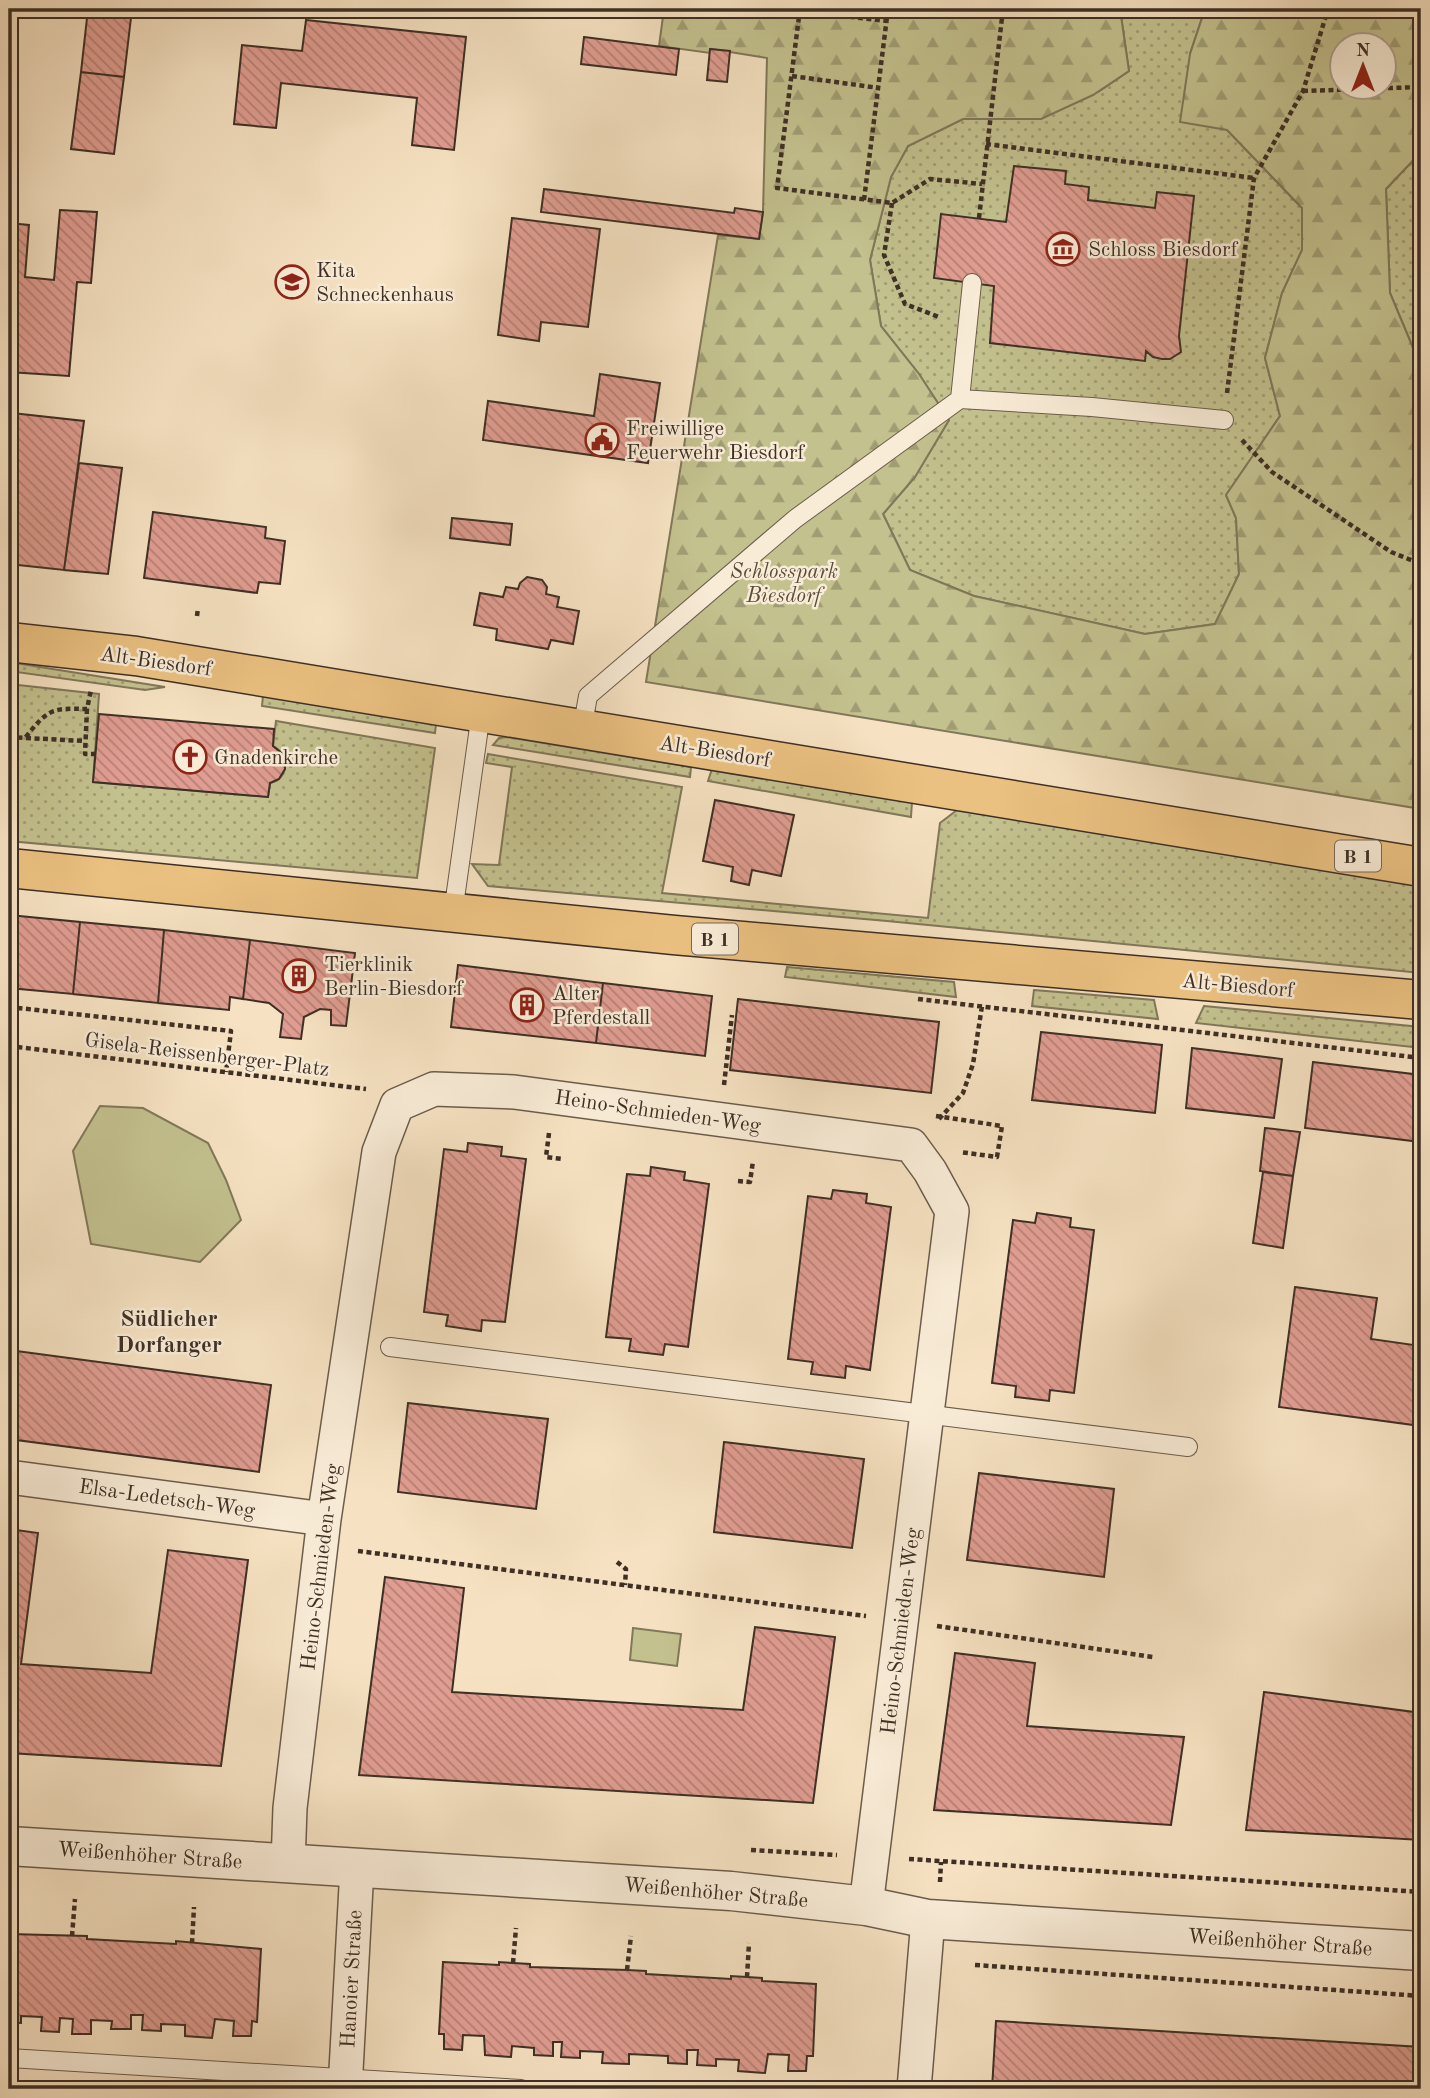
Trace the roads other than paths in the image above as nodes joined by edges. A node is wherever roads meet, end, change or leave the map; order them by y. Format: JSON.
{"nodes":[{"id":1,"x":972,"y":283,"type":"dead end"},
{"id":2,"x":960,"y":400,"type":"junction"},
{"id":3,"x":1224,"y":420,"type":"road end"},
{"id":4,"x":9,"y":642,"type":"edge"},
{"id":5,"x":481,"y":713,"type":"junction"},
{"id":6,"x":582,"y":730,"type":"junction"},
{"id":7,"x":1421,"y":867,"type":"edge"},
{"id":8,"x":9,"y":868,"type":"edge"},
{"id":9,"x":453,"y":913,"type":"junction"},
{"id":10,"x":1421,"y":1000,"type":"edge"},
{"id":11,"x":390,"y":1347,"type":"dead end"},
{"id":12,"x":926,"y":1414,"type":"junction"},
{"id":13,"x":1188,"y":1447,"type":"dead end"},
{"id":14,"x":9,"y":1477,"type":"edge"},
{"id":15,"x":323,"y":1533,"type":"junction"},
{"id":16,"x":9,"y":1846,"type":"edge"},
{"id":17,"x":288,"y":1864,"type":"junction"},
{"id":18,"x":357,"y":1868,"type":"junction"},
{"id":19,"x":866,"y":1906,"type":"junction"},
{"id":20,"x":928,"y":1919,"type":"junction"},
{"id":21,"x":1421,"y":1951,"type":"edge"},
{"id":22,"x":9,"y":2058,"type":"edge"},
{"id":23,"x":345,"y":2084,"type":"edge"},
{"id":24,"x":521,"y":2089,"type":"edge"},
{"id":25,"x":914,"y":2089,"type":"edge"}],
"edges":[{"from":1,"to":2,"type":"lane"},
{"from":2,"to":3,"type":"lane"},
{"from":2,"to":6,"type":"lane"},
{"from":4,"to":5,"type":"main road","name":"Alt-Biesdorf","number":"B 1"},
{"from":5,"to":6,"type":"main road","name":"Alt-Biesdorf","number":"B 1"},
{"from":5,"to":9,"type":"lane"},
{"from":6,"to":7,"type":"main road","name":"Alt-Biesdorf","number":"B 1"},
{"from":8,"to":9,"type":"main road","name":"Alt-Biesdorf","number":"B 1"},
{"from":9,"to":10,"type":"main road","name":"Alt-Biesdorf","number":"B 1"},
{"from":11,"to":12,"type":"lane"},
{"from":12,"to":13,"type":"lane"},
{"from":12,"to":15,"type":"street","name":"Heino-Schmieden-Weg"},
{"from":12,"to":19,"type":"street","name":"Heino-Schmieden-Weg"},
{"from":14,"to":15,"type":"street","name":"Elsa-Ledetsch-Weg"},
{"from":15,"to":17,"type":"street","name":"Heino-Schmieden-Weg"},
{"from":16,"to":17,"type":"street","name":"Weißenhöher Straße"},
{"from":17,"to":18,"type":"street","name":"Weißenhöher Straße"},
{"from":18,"to":19,"type":"street","name":"Weißenhöher Straße"},
{"from":18,"to":23,"type":"street","name":"Hanoier Straße"},
{"from":19,"to":20,"type":"street","name":"Weißenhöher Straße"},
{"from":20,"to":21,"type":"street","name":"Weißenhöher Straße"},
{"from":20,"to":25,"type":"street"},
{"from":22,"to":23,"type":"lane"},
{"from":23,"to":24,"type":"lane"}]}
